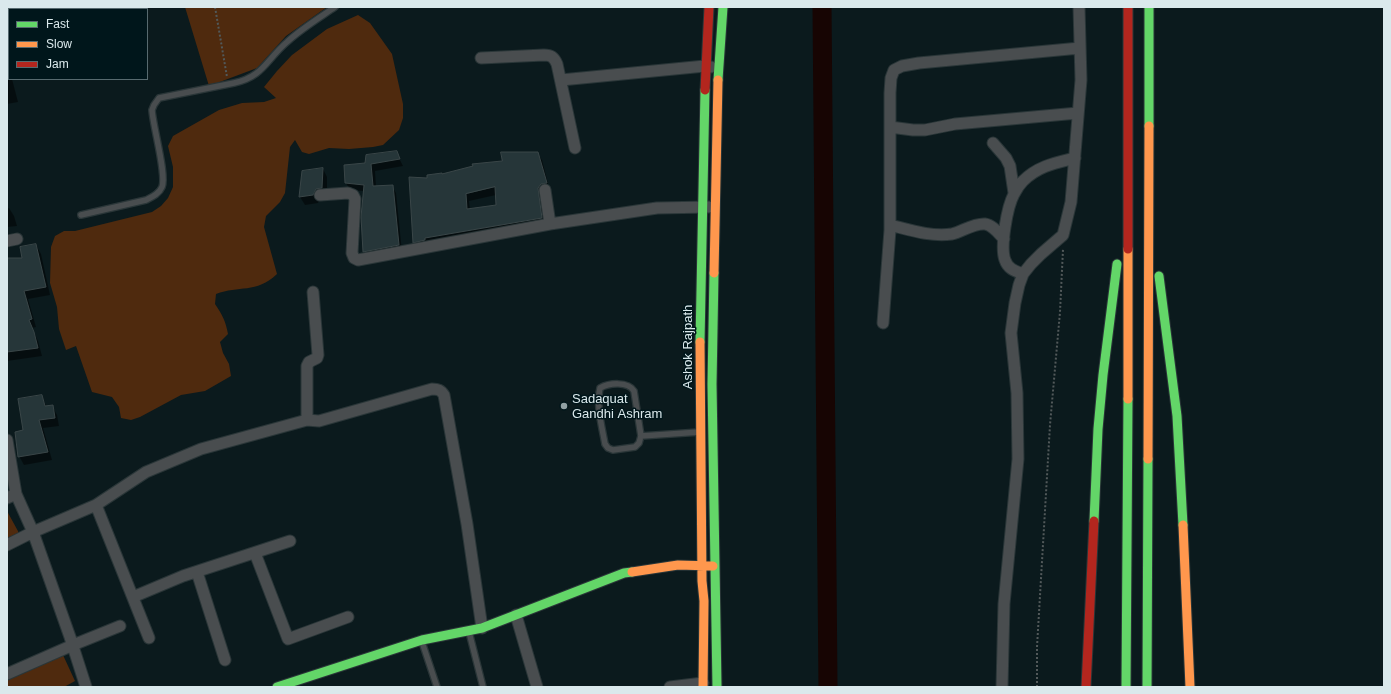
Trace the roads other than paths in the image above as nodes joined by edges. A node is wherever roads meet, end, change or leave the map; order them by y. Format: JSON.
{"nodes":[{"id":1,"x":335,"y":7,"type":"edge"},
{"id":2,"x":709,"y":7,"type":"edge"},
{"id":3,"x":723,"y":7,"type":"edge"},
{"id":4,"x":1079,"y":7,"type":"edge"},
{"id":5,"x":1128,"y":7,"type":"edge"},
{"id":6,"x":1149,"y":7,"type":"edge"},
{"id":7,"x":1080,"y":48,"type":"junction"},
{"id":8,"x":481,"y":58,"type":"dead end"},
{"id":9,"x":705,"y":66,"type":"junction"},
{"id":10,"x":719,"y":68,"type":"junction"},
{"id":11,"x":561,"y":80,"type":"junction"},
{"id":12,"x":1078,"y":113,"type":"junction"},
{"id":13,"x":890,"y":127,"type":"junction"},
{"id":14,"x":993,"y":143,"type":"dead end"},
{"id":15,"x":575,"y":148,"type":"dead end"},
{"id":16,"x":1075,"y":158,"type":"junction"},
{"id":17,"x":1127,"y":179,"type":"junction"},
{"id":18,"x":545,"y":190,"type":"dead end"},
{"id":19,"x":1014,"y":193,"type":"junction"},
{"id":20,"x":320,"y":195,"type":"dead end"},
{"id":21,"x":1149,"y":203,"type":"junction"},
{"id":22,"x":702,"y":207,"type":"junction"},
{"id":23,"x":715,"y":207,"type":"junction"},
{"id":24,"x":81,"y":215,"type":"dead end"},
{"id":25,"x":550,"y":224,"type":"junction"},
{"id":26,"x":890,"y":226,"type":"junction"},
{"id":27,"x":1004,"y":239,"type":"junction"},
{"id":28,"x":1024,"y":274,"type":"junction"},
{"id":29,"x":313,"y":292,"type":"dead end"},
{"id":30,"x":883,"y":323,"type":"dead end"},
{"id":31,"x":307,"y":420,"type":"junction"},
{"id":32,"x":713,"y":431,"type":"junction"},
{"id":33,"x":701,"y":432,"type":"junction"},
{"id":34,"x":641,"y":436,"type":"junction"},
{"id":35,"x":7,"y":440,"type":"edge"},
{"id":36,"x":12,"y":496,"type":"edge"},
{"id":37,"x":96,"y":505,"type":"junction"},
{"id":38,"x":33,"y":532,"type":"junction"},
{"id":39,"x":290,"y":540,"type":"dead end"},
{"id":40,"x":7,"y":545,"type":"edge"},
{"id":41,"x":255,"y":552,"type":"junction"},
{"id":42,"x":702,"y":566,"type":"junction"},
{"id":43,"x":715,"y":566,"type":"junction"},
{"id":44,"x":197,"y":572,"type":"junction"},
{"id":45,"x":133,"y":597,"type":"junction"},
{"id":46,"x":516,"y":615,"type":"junction"},
{"id":47,"x":348,"y":617,"type":"dead end"},
{"id":48,"x":120,"y":626,"type":"dead end"},
{"id":49,"x":482,"y":628,"type":"junction"},
{"id":50,"x":469,"y":632,"type":"junction"},
{"id":51,"x":149,"y":638,"type":"dead end"},
{"id":52,"x":422,"y":640,"type":"junction"},
{"id":53,"x":73,"y":645,"type":"junction"},
{"id":54,"x":225,"y":660,"type":"dead end"},
{"id":55,"x":7,"y":674,"type":"edge"},
{"id":56,"x":703,"y":685,"type":"edge"},
{"id":57,"x":86,"y":687,"type":"edge"},
{"id":58,"x":277,"y":687,"type":"edge"},
{"id":59,"x":437,"y":687,"type":"edge"},
{"id":60,"x":483,"y":687,"type":"edge"},
{"id":61,"x":537,"y":687,"type":"edge"},
{"id":62,"x":670,"y":687,"type":"edge"},
{"id":63,"x":717,"y":687,"type":"edge"},
{"id":64,"x":1002,"y":687,"type":"edge"},
{"id":65,"x":1086,"y":687,"type":"edge"},
{"id":66,"x":1126,"y":687,"type":"edge"},
{"id":67,"x":1147,"y":687,"type":"edge"},
{"id":68,"x":1190,"y":687,"type":"edge"}],
"edges":[{"from":1,"to":24,"type":"lane"},
{"from":2,"to":9,"type":"main road","name":"Ashok Rajpath"},
{"from":3,"to":10,"type":"main road","name":"Ashok Rajpath"},
{"from":4,"to":7,"type":"street"},
{"from":5,"to":17,"type":"main road"},
{"from":6,"to":21,"type":"main road"},
{"from":7,"to":12,"type":"street"},
{"from":7,"to":13,"type":"street"},
{"from":8,"to":11,"type":"street"},
{"from":9,"to":10,"type":"street"},
{"from":9,"to":11,"type":"street"},
{"from":9,"to":22,"type":"main road","name":"Ashok Rajpath"},
{"from":10,"to":23,"type":"main road","name":"Ashok Rajpath"},
{"from":11,"to":15,"type":"street"},
{"from":12,"to":13,"type":"street"},
{"from":12,"to":16,"type":"street"},
{"from":13,"to":26,"type":"street"},
{"from":14,"to":19,"type":"street"},
{"from":16,"to":19,"type":"street"},
{"from":16,"to":28,"type":"street"},
{"from":17,"to":65,"type":"main road"},
{"from":17,"to":66,"type":"main road"},
{"from":18,"to":25,"type":"street"},
{"from":19,"to":27,"type":"street"},
{"from":20,"to":25,"type":"street"},
{"from":21,"to":67,"type":"main road"},
{"from":21,"to":68,"type":"main road"},
{"from":22,"to":23,"type":"street"},
{"from":22,"to":25,"type":"street"},
{"from":22,"to":33,"type":"main road","name":"Ashok Rajpath"},
{"from":23,"to":32,"type":"main road","name":"Ashok Rajpath"},
{"from":26,"to":27,"type":"street"},
{"from":26,"to":30,"type":"street"},
{"from":27,"to":28,"type":"street"},
{"from":28,"to":64,"type":"street"},
{"from":29,"to":31,"type":"street"},
{"from":31,"to":37,"type":"street"},
{"from":31,"to":49,"type":"street"},
{"from":32,"to":33,"type":"lane"},
{"from":32,"to":43,"type":"main road","name":"Ashok Rajpath"},
{"from":33,"to":34,"type":"lane"},
{"from":33,"to":42,"type":"main road","name":"Ashok Rajpath"},
{"from":34,"to":34,"type":"lane"},
{"from":35,"to":36,"type":"street"},
{"from":36,"to":38,"type":"street"},
{"from":37,"to":38,"type":"street"},
{"from":37,"to":45,"type":"street"},
{"from":38,"to":40,"type":"street"},
{"from":38,"to":53,"type":"street"},
{"from":39,"to":41,"type":"street"},
{"from":41,"to":44,"type":"street"},
{"from":41,"to":47,"type":"street"},
{"from":42,"to":43,"type":"main road"},
{"from":42,"to":46,"type":"main road"},
{"from":42,"to":56,"type":"main road","name":"Ashok Rajpath"},
{"from":43,"to":63,"type":"main road","name":"Ashok Rajpath"},
{"from":44,"to":45,"type":"street"},
{"from":44,"to":54,"type":"street"},
{"from":45,"to":51,"type":"street"},
{"from":46,"to":49,"type":"main road"},
{"from":46,"to":61,"type":"street"},
{"from":48,"to":53,"type":"street"},
{"from":49,"to":50,"type":"main road"},
{"from":50,"to":52,"type":"main road"},
{"from":50,"to":60,"type":"lane"},
{"from":52,"to":58,"type":"main road"},
{"from":52,"to":59,"type":"lane"},
{"from":53,"to":55,"type":"street"},
{"from":53,"to":57,"type":"street"},
{"from":56,"to":62,"type":"street"}]}
